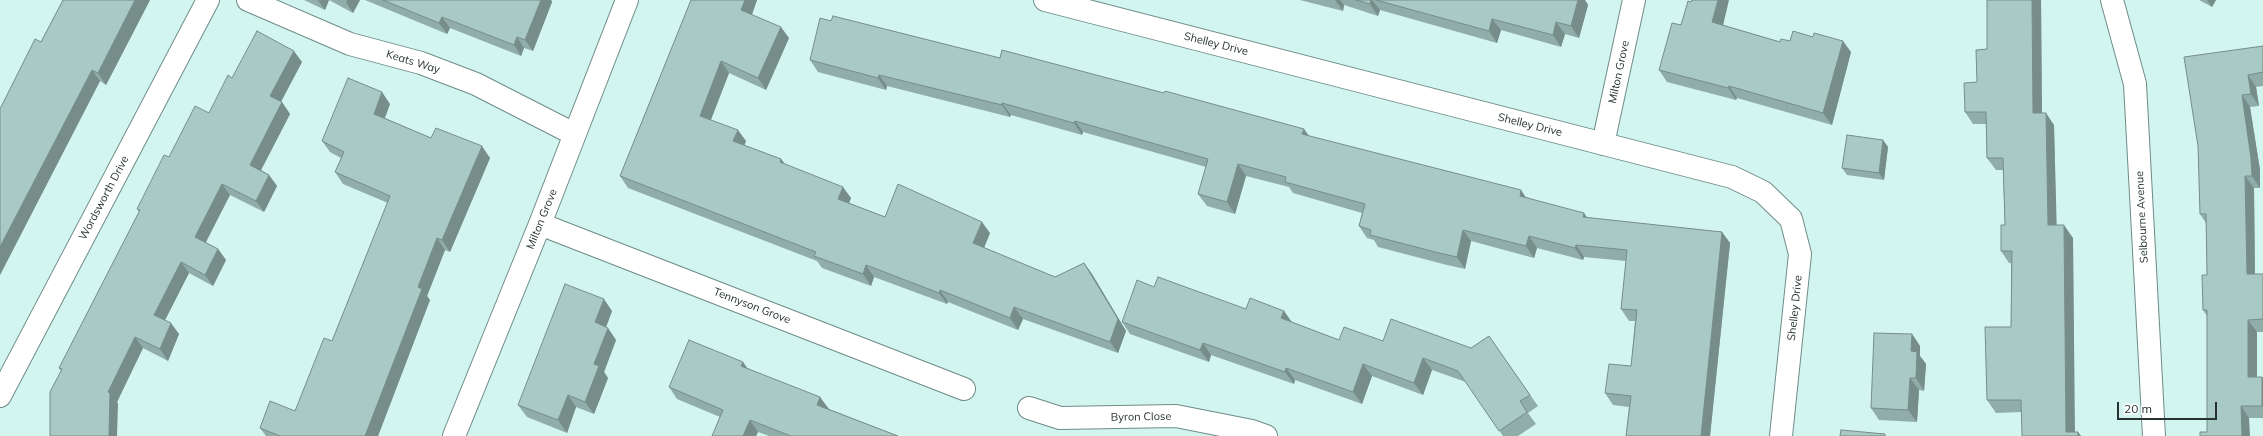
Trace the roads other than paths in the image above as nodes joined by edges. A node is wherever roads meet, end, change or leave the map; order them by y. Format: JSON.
{"nodes":[{"id":1,"x":208,"y":0,"type":"edge"},
{"id":2,"x":248,"y":0,"type":"edge"},
{"id":3,"x":626,"y":0,"type":"edge"},
{"id":4,"x":1045,"y":0,"type":"edge"},
{"id":5,"x":1634,"y":0,"type":"edge"},
{"id":6,"x":2112,"y":0,"type":"edge"},
{"id":7,"x":574,"y":134,"type":"junction"},
{"id":8,"x":1604,"y":144,"type":"junction"},
{"id":9,"x":540,"y":224,"type":"junction"},
{"id":10,"x":964,"y":389,"type":"dead end"},
{"id":11,"x":0,"y":396,"type":"edge"},
{"id":12,"x":1029,"y":408,"type":"dead end"},
{"id":13,"x":1256,"y":434,"type":"edge"},
{"id":14,"x":454,"y":436,"type":"edge"},
{"id":15,"x":1781,"y":436,"type":"edge"},
{"id":16,"x":2154,"y":436,"type":"edge"}],
"edges":[{"from":1,"to":11,"type":"street","name":"Wordsworth Drive"},
{"from":2,"to":7,"type":"street","name":"Keats Way"},
{"from":3,"to":7,"type":"street","name":"Milton Grove"},
{"from":4,"to":8,"type":"street","name":"Shelley Drive"},
{"from":5,"to":8,"type":"street","name":"Milton Grove"},
{"from":6,"to":16,"type":"street","name":"Selbourne Avenue"},
{"from":7,"to":9,"type":"street","name":"Milton Grove"},
{"from":8,"to":15,"type":"street","name":"Shelley Drive"},
{"from":9,"to":10,"type":"street","name":"Tennyson Grove"},
{"from":9,"to":14,"type":"street","name":"Milton Grove"},
{"from":12,"to":13,"type":"street","name":"Byron Close"}]}
